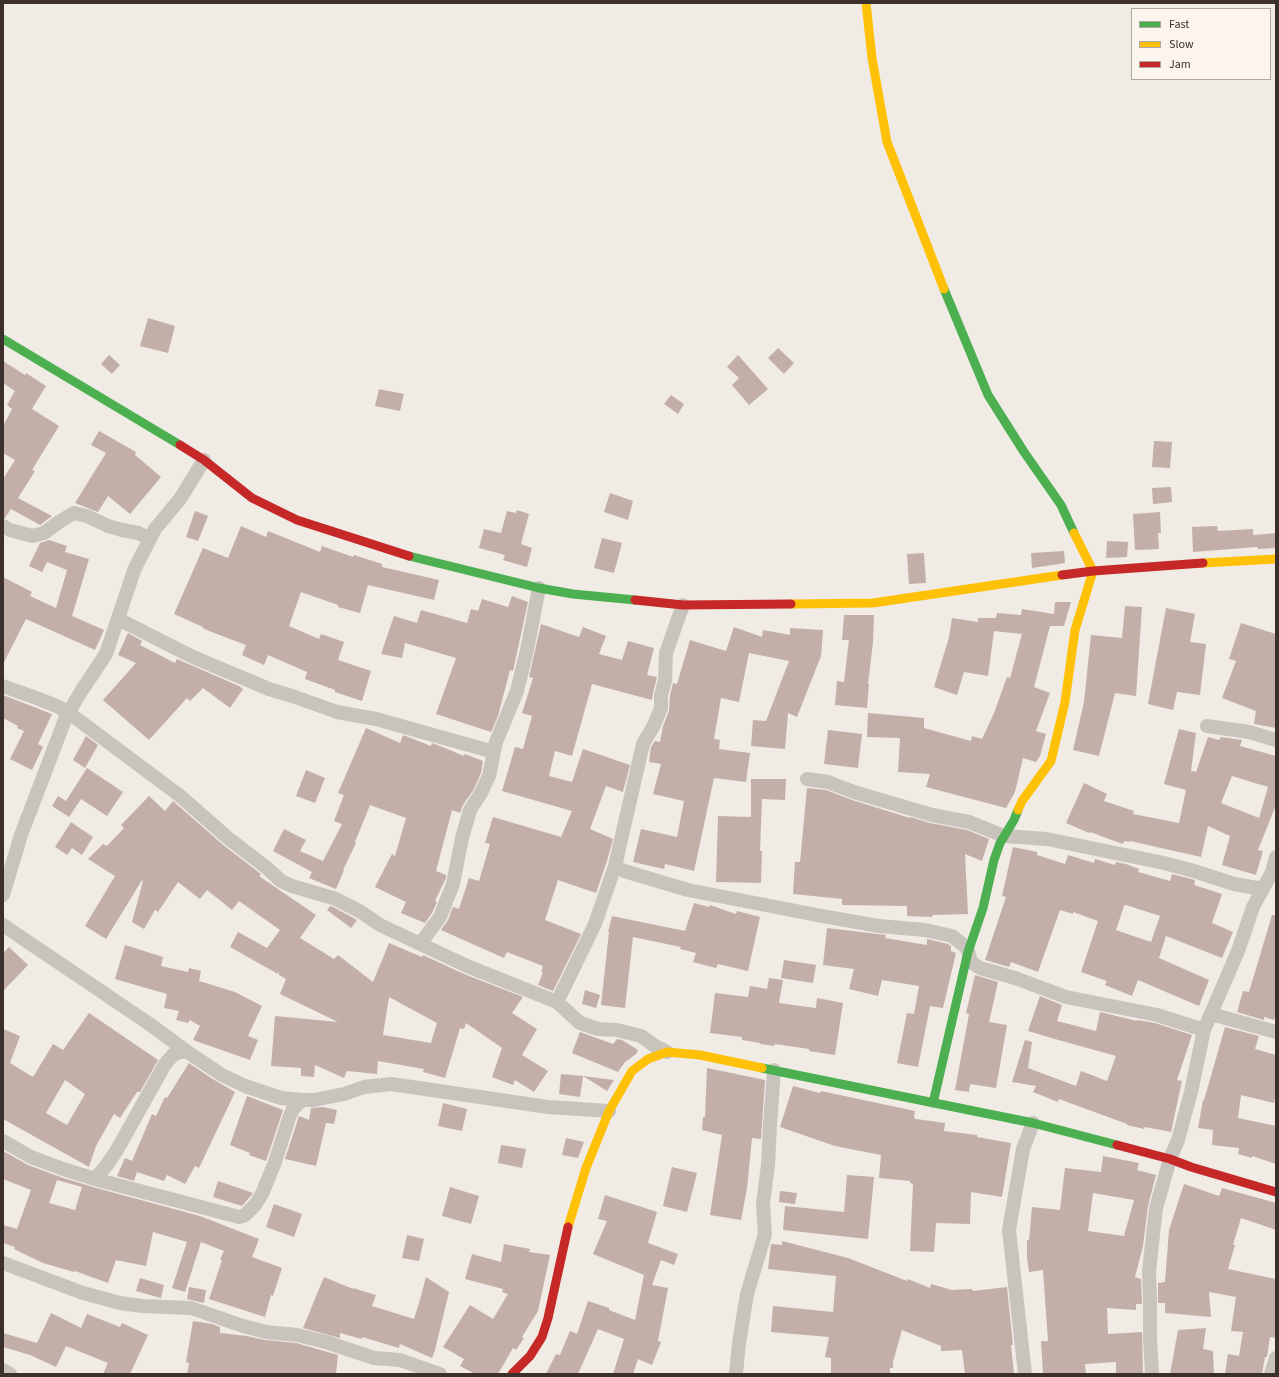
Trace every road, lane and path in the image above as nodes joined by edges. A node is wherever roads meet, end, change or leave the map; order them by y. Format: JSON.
{"nodes":[{"id":1,"x":866,"y":3,"type":"edge"},
{"id":2,"x":3,"y":339,"type":"edge"},
{"id":3,"x":204,"y":460,"type":"junction"},
{"id":4,"x":3,"y":526,"type":"edge"},
{"id":5,"x":150,"y":539,"type":"junction"},
{"id":6,"x":1276,"y":559,"type":"edge"},
{"id":7,"x":1093,"y":571,"type":"junction"},
{"id":8,"x":539,"y":588,"type":"junction"},
{"id":9,"x":683,"y":605,"type":"junction"},
{"id":10,"x":118,"y":619,"type":"junction"},
{"id":11,"x":3,"y":686,"type":"edge"},
{"id":12,"x":69,"y":713,"type":"junction"},
{"id":13,"x":1207,"y":726,"type":"dead end"},
{"id":14,"x":1276,"y":740,"type":"edge"},
{"id":15,"x":494,"y":752,"type":"junction"},
{"id":16,"x":807,"y":779,"type":"dead end"},
{"id":17,"x":1004,"y":836,"type":"junction"},
{"id":18,"x":1276,"y":857,"type":"edge"},
{"id":19,"x":615,"y":866,"type":"junction"},
{"id":20,"x":1262,"y":889,"type":"junction"},
{"id":21,"x":3,"y":895,"type":"edge"},
{"id":22,"x":3,"y":925,"type":"edge"},
{"id":23,"x":420,"y":944,"type":"junction"},
{"id":24,"x":968,"y":952,"type":"junction"},
{"id":25,"x":557,"y":1002,"type":"junction"},
{"id":26,"x":1211,"y":1014,"type":"junction"},
{"id":27,"x":1204,"y":1030,"type":"junction"},
{"id":28,"x":1276,"y":1032,"type":"edge"},
{"id":29,"x":186,"y":1051,"type":"junction"},
{"id":30,"x":667,"y":1052,"type":"junction"},
{"id":31,"x":774,"y":1070,"type":"junction"},
{"id":32,"x":302,"y":1100,"type":"junction"},
{"id":33,"x":933,"y":1103,"type":"junction"},
{"id":34,"x":609,"y":1111,"type":"junction"},
{"id":35,"x":1033,"y":1123,"type":"junction"},
{"id":36,"x":3,"y":1142,"type":"edge"},
{"id":37,"x":1170,"y":1159,"type":"junction"},
{"id":38,"x":95,"y":1179,"type":"junction"},
{"id":39,"x":1276,"y":1192,"type":"edge"},
{"id":40,"x":3,"y":1263,"type":"edge"},
{"id":41,"x":1276,"y":1358,"type":"edge"},
{"id":42,"x":3,"y":1370,"type":"edge"},
{"id":43,"x":10,"y":1374,"type":"edge"},
{"id":44,"x":440,"y":1374,"type":"edge"},
{"id":45,"x":512,"y":1374,"type":"edge"},
{"id":46,"x":736,"y":1374,"type":"edge"},
{"id":47,"x":1025,"y":1374,"type":"edge"},
{"id":48,"x":1152,"y":1374,"type":"edge"},
{"id":49,"x":1271,"y":1374,"type":"edge"}],
"edges":[{"from":1,"to":7,"type":"street"},
{"from":2,"to":3,"type":"street"},
{"from":3,"to":5,"type":"street"},
{"from":3,"to":8,"type":"street"},
{"from":4,"to":5,"type":"street"},
{"from":5,"to":10,"type":"street"},
{"from":6,"to":7,"type":"street"},
{"from":7,"to":9,"type":"street"},
{"from":7,"to":17,"type":"street"},
{"from":8,"to":9,"type":"street"},
{"from":8,"to":15,"type":"street"},
{"from":9,"to":19,"type":"street"},
{"from":10,"to":12,"type":"street"},
{"from":10,"to":15,"type":"street"},
{"from":11,"to":12,"type":"street"},
{"from":12,"to":21,"type":"street"},
{"from":12,"to":23,"type":"street"},
{"from":13,"to":14,"type":"street"},
{"from":15,"to":23,"type":"street"},
{"from":16,"to":17,"type":"street"},
{"from":17,"to":20,"type":"street"},
{"from":17,"to":24,"type":"street"},
{"from":18,"to":20,"type":"street"},
{"from":19,"to":24,"type":"street"},
{"from":19,"to":25,"type":"street"},
{"from":20,"to":26,"type":"street"},
{"from":22,"to":29,"type":"street"},
{"from":23,"to":25,"type":"street"},
{"from":24,"to":27,"type":"street"},
{"from":24,"to":33,"type":"street"},
{"from":25,"to":30,"type":"street"},
{"from":26,"to":27,"type":"street"},
{"from":26,"to":28,"type":"street"},
{"from":27,"to":37,"type":"street"},
{"from":29,"to":32,"type":"street"},
{"from":29,"to":38,"type":"street"},
{"from":30,"to":31,"type":"street"},
{"from":30,"to":34,"type":"street"},
{"from":31,"to":33,"type":"street"},
{"from":31,"to":46,"type":"street"},
{"from":32,"to":34,"type":"street"},
{"from":32,"to":38,"type":"street"},
{"from":33,"to":35,"type":"street"},
{"from":34,"to":45,"type":"street"},
{"from":35,"to":37,"type":"street"},
{"from":35,"to":47,"type":"street"},
{"from":36,"to":38,"type":"street"},
{"from":37,"to":39,"type":"street"},
{"from":37,"to":48,"type":"street"},
{"from":40,"to":44,"type":"street"},
{"from":41,"to":49,"type":"street"},
{"from":42,"to":43,"type":"street"}]}
